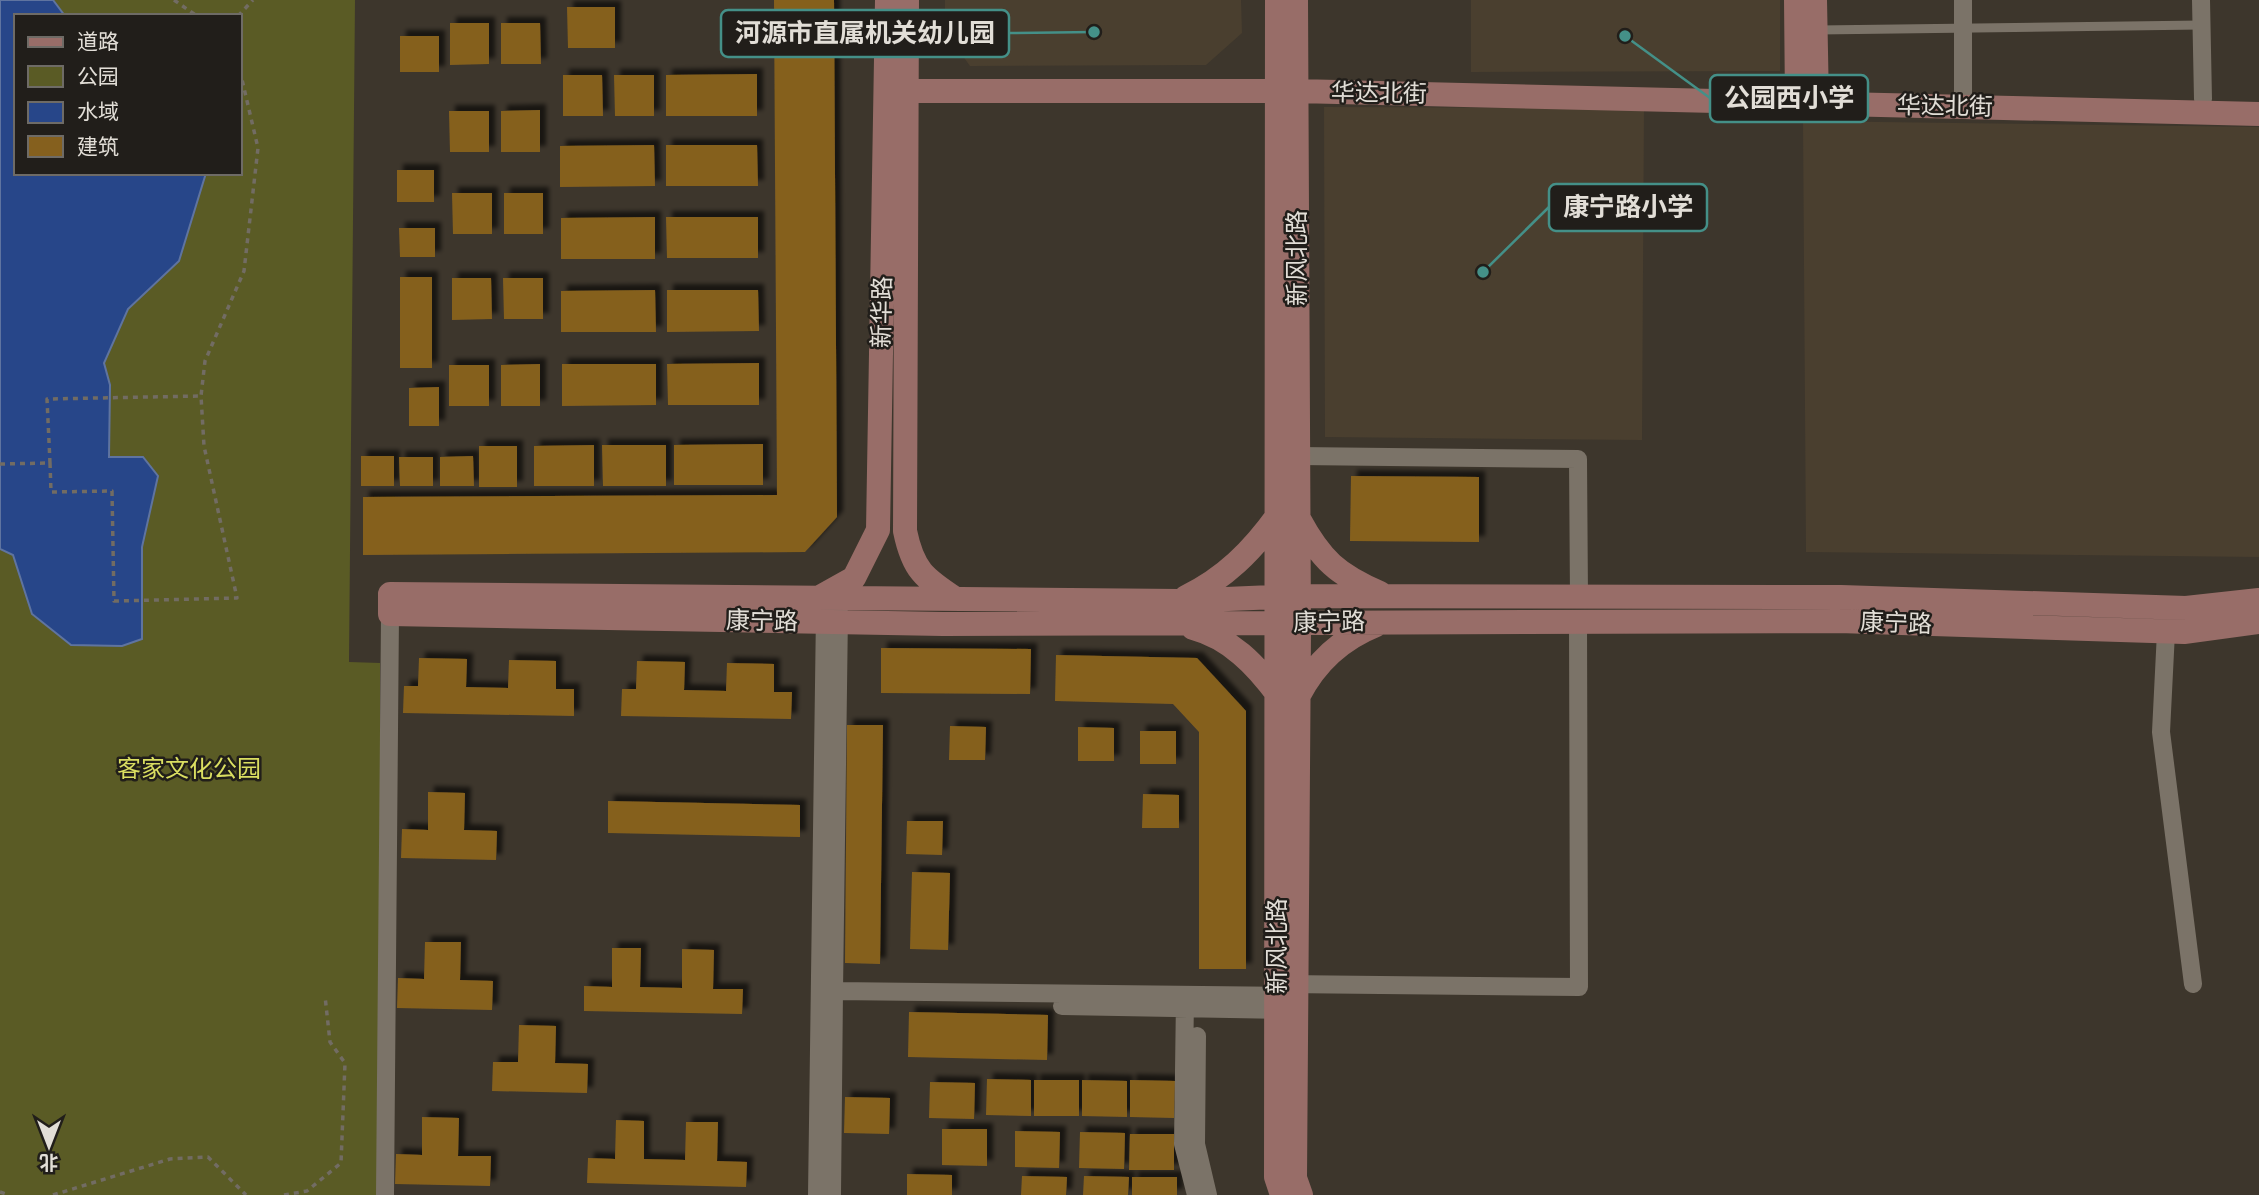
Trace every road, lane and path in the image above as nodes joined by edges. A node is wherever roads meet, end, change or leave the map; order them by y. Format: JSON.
{"nodes":[{"id":1,"x":174,"y":0,"type":"edge"},
{"id":2,"x":253,"y":0,"type":"edge"},
{"id":3,"x":887,"y":0,"type":"edge"},
{"id":4,"x":907,"y":0,"type":"edge"},
{"id":5,"x":1277,"y":0,"type":"edge"},
{"id":6,"x":1296,"y":0,"type":"edge"},
{"id":7,"x":1796,"y":0,"type":"edge"},
{"id":8,"x":1815,"y":0,"type":"edge"},
{"id":9,"x":1963,"y":0,"type":"edge"},
{"id":10,"x":2201,"y":0,"type":"edge"},
{"id":11,"x":194,"y":14,"type":"edge"},
{"id":12,"x":239,"y":14,"type":"edge"},
{"id":13,"x":2201,"y":25,"type":"junction"},
{"id":14,"x":1963,"y":29,"type":"junction"},
{"id":15,"x":1816,"y":30,"type":"junction"},
{"id":16,"x":242,"y":80,"type":"edge"},
{"id":17,"x":896,"y":85,"type":"junction"},
{"id":18,"x":1287,"y":85,"type":"junction"},
{"id":19,"x":1963,"y":94,"type":"junction"},
{"id":20,"x":1807,"y":97,"type":"junction"},
{"id":21,"x":2203,"y":99,"type":"junction"},
{"id":22,"x":2259,"y":100,"type":"edge"},
{"id":23,"x":2259,"y":114,"type":"edge"},
{"id":24,"x":201,"y":396,"type":"junction"},
{"id":25,"x":1298,"y":456,"type":"junction"},
{"id":26,"x":50,"y":463,"type":"junction"},
{"id":27,"x":0,"y":464,"type":"edge"},
{"id":28,"x":1288,"y":516,"type":"junction"},
{"id":29,"x":1387,"y":596,"type":"junction"},
{"id":30,"x":1288,"y":597,"type":"junction"},
{"id":31,"x":957,"y":599,"type":"junction"},
{"id":32,"x":2259,"y":600,"type":"edge"},
{"id":33,"x":396,"y":607,"type":"junction"},
{"id":34,"x":829,"y":607,"type":"junction"},
{"id":35,"x":1578,"y":609,"type":"junction"},
{"id":36,"x":1179,"y":613,"type":"junction"},
{"id":37,"x":1386,"y":621,"type":"junction"},
{"id":38,"x":2259,"y":622,"type":"edge"},
{"id":39,"x":1289,"y":623,"type":"junction"},
{"id":40,"x":2166,"y":632,"type":"junction"},
{"id":41,"x":1288,"y":696,"type":"junction"},
{"id":42,"x":2193,"y":984,"type":"dead end"},
{"id":43,"x":324,"y":996,"type":"dead end"},
{"id":44,"x":827,"y":996,"type":"junction"},
{"id":45,"x":1287,"y":997,"type":"junction"},
{"id":46,"x":1191,"y":1001,"type":"junction"},
{"id":47,"x":0,"y":1192,"type":"edge"},
{"id":48,"x":9,"y":1195,"type":"edge"},
{"id":49,"x":53,"y":1195,"type":"edge"},
{"id":50,"x":246,"y":1195,"type":"edge"},
{"id":51,"x":284,"y":1195,"type":"edge"},
{"id":52,"x":385,"y":1195,"type":"edge"},
{"id":53,"x":392,"y":1195,"type":"edge"},
{"id":54,"x":817,"y":1195,"type":"edge"},
{"id":55,"x":832,"y":1195,"type":"edge"},
{"id":56,"x":1196,"y":1195,"type":"edge"},
{"id":57,"x":1208,"y":1195,"type":"edge"},
{"id":58,"x":1282,"y":1195,"type":"edge"},
{"id":59,"x":1301,"y":1195,"type":"edge"}],
"edges":[{"from":1,"to":11,"type":"path"},
{"from":2,"to":12,"type":"path"},
{"from":3,"to":17,"type":"street","name":"新华路"},
{"from":4,"to":17,"type":"street","name":"新华路"},
{"from":5,"to":18,"type":"street","name":"新风北路"},
{"from":6,"to":18,"type":"street","name":"新风北路"},
{"from":7,"to":20,"type":"street"},
{"from":8,"to":15,"type":"street"},
{"from":9,"to":14,"type":"street"},
{"from":10,"to":13,"type":"street"},
{"from":13,"to":14,"type":"lane"},
{"from":13,"to":21,"type":"street"},
{"from":14,"to":15,"type":"lane"},
{"from":14,"to":19,"type":"street"},
{"from":15,"to":20,"type":"street"},
{"from":16,"to":24,"type":"path"},
{"from":17,"to":18,"type":"street","name":"华达北街"},
{"from":17,"to":31,"type":"street","name":"新华路"},
{"from":17,"to":34,"type":"street","name":"新华路"},
{"from":18,"to":20,"type":"street","name":"华达北街"},
{"from":18,"to":25,"type":"street","name":"新风北路"},
{"from":18,"to":28,"type":"street","name":"新风北路"},
{"from":19,"to":20,"type":"street","name":"华达北街"},
{"from":19,"to":21,"type":"street","name":"华达北街"},
{"from":20,"to":23,"type":"street","name":"华达北街"},
{"from":21,"to":22,"type":"street","name":"华达北街"},
{"from":24,"to":26,"type":"path"},
{"from":24,"to":26,"type":"path"},
{"from":25,"to":28,"type":"street","name":"新风北路"},
{"from":25,"to":35,"type":"street"},
{"from":26,"to":27,"type":"path"},
{"from":28,"to":29,"type":"street","name":"新风北路"},
{"from":28,"to":30,"type":"street","name":"新风北路"},
{"from":28,"to":36,"type":"street"},
{"from":29,"to":30,"type":"street","name":"康宁路"},
{"from":29,"to":35,"type":"street","name":"康宁路"},
{"from":30,"to":36,"type":"street","name":"康宁路"},
{"from":30,"to":39,"type":"street","name":"新风北路"},
{"from":31,"to":34,"type":"street","name":"康宁路"},
{"from":31,"to":36,"type":"street","name":"康宁路"},
{"from":32,"to":35,"type":"street","name":"康宁路"},
{"from":33,"to":34,"type":"street","name":"康宁路"},
{"from":33,"to":52,"type":"street"},
{"from":33,"to":53,"type":"street"},
{"from":34,"to":36,"type":"street","name":"康宁路"},
{"from":34,"to":44,"type":"street"},
{"from":35,"to":37,"type":"street","name":"康宁路"},
{"from":35,"to":40,"type":"street","name":"康宁路"},
{"from":35,"to":45,"type":"street"},
{"from":36,"to":39,"type":"street","name":"康宁路"},
{"from":36,"to":41,"type":"street"},
{"from":37,"to":39,"type":"street","name":"康宁路"},
{"from":37,"to":41,"type":"street"},
{"from":38,"to":40,"type":"street","name":"康宁路"},
{"from":39,"to":41,"type":"street","name":"新风北路"},
{"from":40,"to":42,"type":"street"},
{"from":41,"to":45,"type":"street","name":"新风北路"},
{"from":43,"to":51,"type":"path"},
{"from":44,"to":46,"type":"street"},
{"from":44,"to":54,"type":"street"},
{"from":44,"to":55,"type":"street"},
{"from":45,"to":46,"type":"street"},
{"from":45,"to":58,"type":"street","name":"新风北路"},
{"from":45,"to":59,"type":"street","name":"新风北路"},
{"from":46,"to":56,"type":"street"},
{"from":46,"to":57,"type":"street"},
{"from":47,"to":48,"type":"path"},
{"from":49,"to":50,"type":"path"}]}
